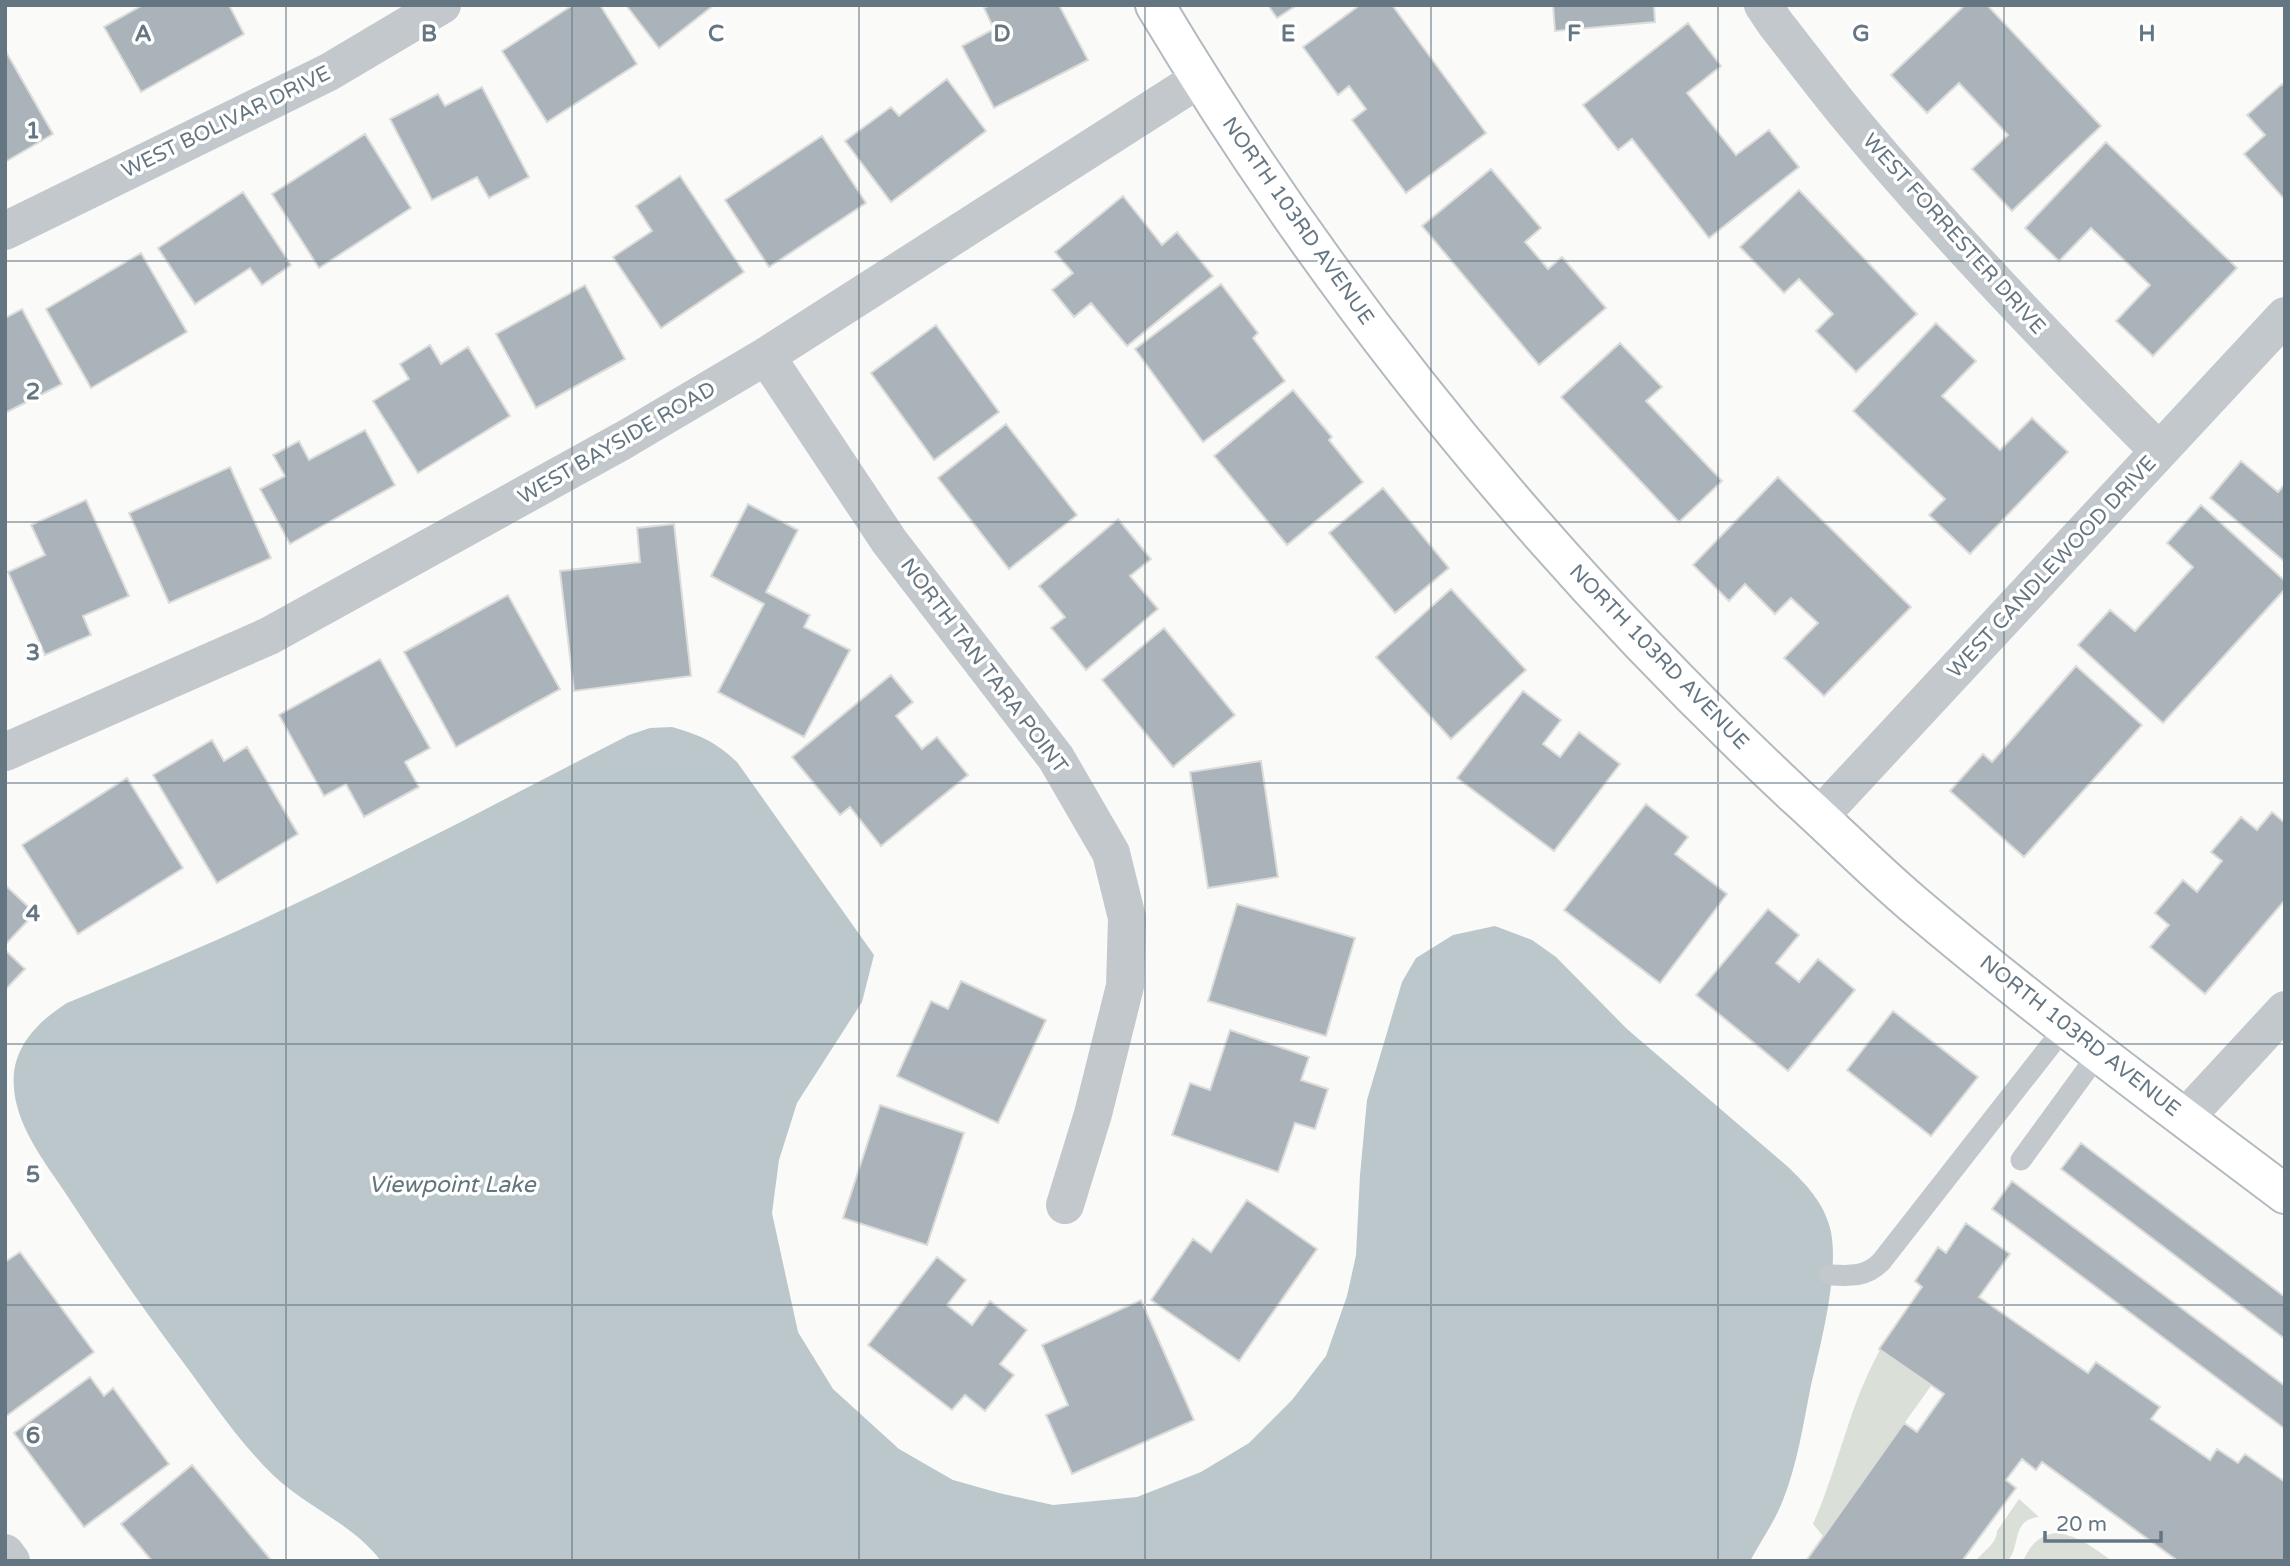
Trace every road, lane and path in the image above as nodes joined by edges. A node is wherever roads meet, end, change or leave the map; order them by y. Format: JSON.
{"nodes":[{"id":1,"x":442,"y":5,"type":"edge"},
{"id":2,"x":1155,"y":5,"type":"edge"},
{"id":3,"x":1763,"y":5,"type":"edge"},
{"id":4,"x":1199,"y":79,"type":"junction"},
{"id":5,"x":5,"y":231,"type":"edge"},
{"id":6,"x":2285,"y":316,"type":"edge"},
{"id":7,"x":766,"y":356,"type":"junction"},
{"id":8,"x":2159,"y":451,"type":"junction"},
{"id":9,"x":5,"y":752,"type":"edge"},
{"id":10,"x":1819,"y":817,"type":"junction"},
{"id":11,"x":2285,"y":1010,"type":"edge"},
{"id":12,"x":2065,"y":1027,"type":"junction"},
{"id":13,"x":2099,"y":1053,"type":"junction"},
{"id":14,"x":2185,"y":1118,"type":"junction"},
{"id":15,"x":2021,"y":1160,"type":"dead end"},
{"id":16,"x":2285,"y":1194,"type":"edge"},
{"id":17,"x":1065,"y":1205,"type":"dead end"},
{"id":18,"x":1830,"y":1275,"type":"dead end"},
{"id":19,"x":5,"y":1553,"type":"edge"},
{"id":20,"x":11,"y":1561,"type":"edge"}],
"edges":[{"from":1,"to":5,"type":"street","name":"WEST BOLIVAR DRIVE"},
{"from":2,"to":4,"type":"street","name":"NORTH 103RD AVENUE"},
{"from":3,"to":8,"type":"street","name":"WEST FORRESTER DRIVE"},
{"from":4,"to":7,"type":"street","name":"WEST BAYSIDE ROAD"},
{"from":4,"to":10,"type":"street","name":"NORTH 103RD AVENUE"},
{"from":6,"to":8,"type":"street","name":"WEST CANDLEWOOD DRIVE"},
{"from":7,"to":9,"type":"street","name":"WEST BAYSIDE ROAD"},
{"from":7,"to":17,"type":"street","name":"NORTH TAN TARA POINT"},
{"from":8,"to":10,"type":"street","name":"WEST CANDLEWOOD DRIVE"},
{"from":10,"to":12,"type":"street","name":"NORTH 103RD AVENUE"},
{"from":11,"to":14,"type":"street"},
{"from":12,"to":13,"type":"street","name":"NORTH 103RD AVENUE"},
{"from":12,"to":18,"type":"lane"},
{"from":13,"to":14,"type":"street","name":"NORTH 103RD AVENUE"},
{"from":13,"to":15,"type":"lane"},
{"from":14,"to":16,"type":"street","name":"NORTH 103RD AVENUE"},
{"from":19,"to":20,"type":"street"}]}
